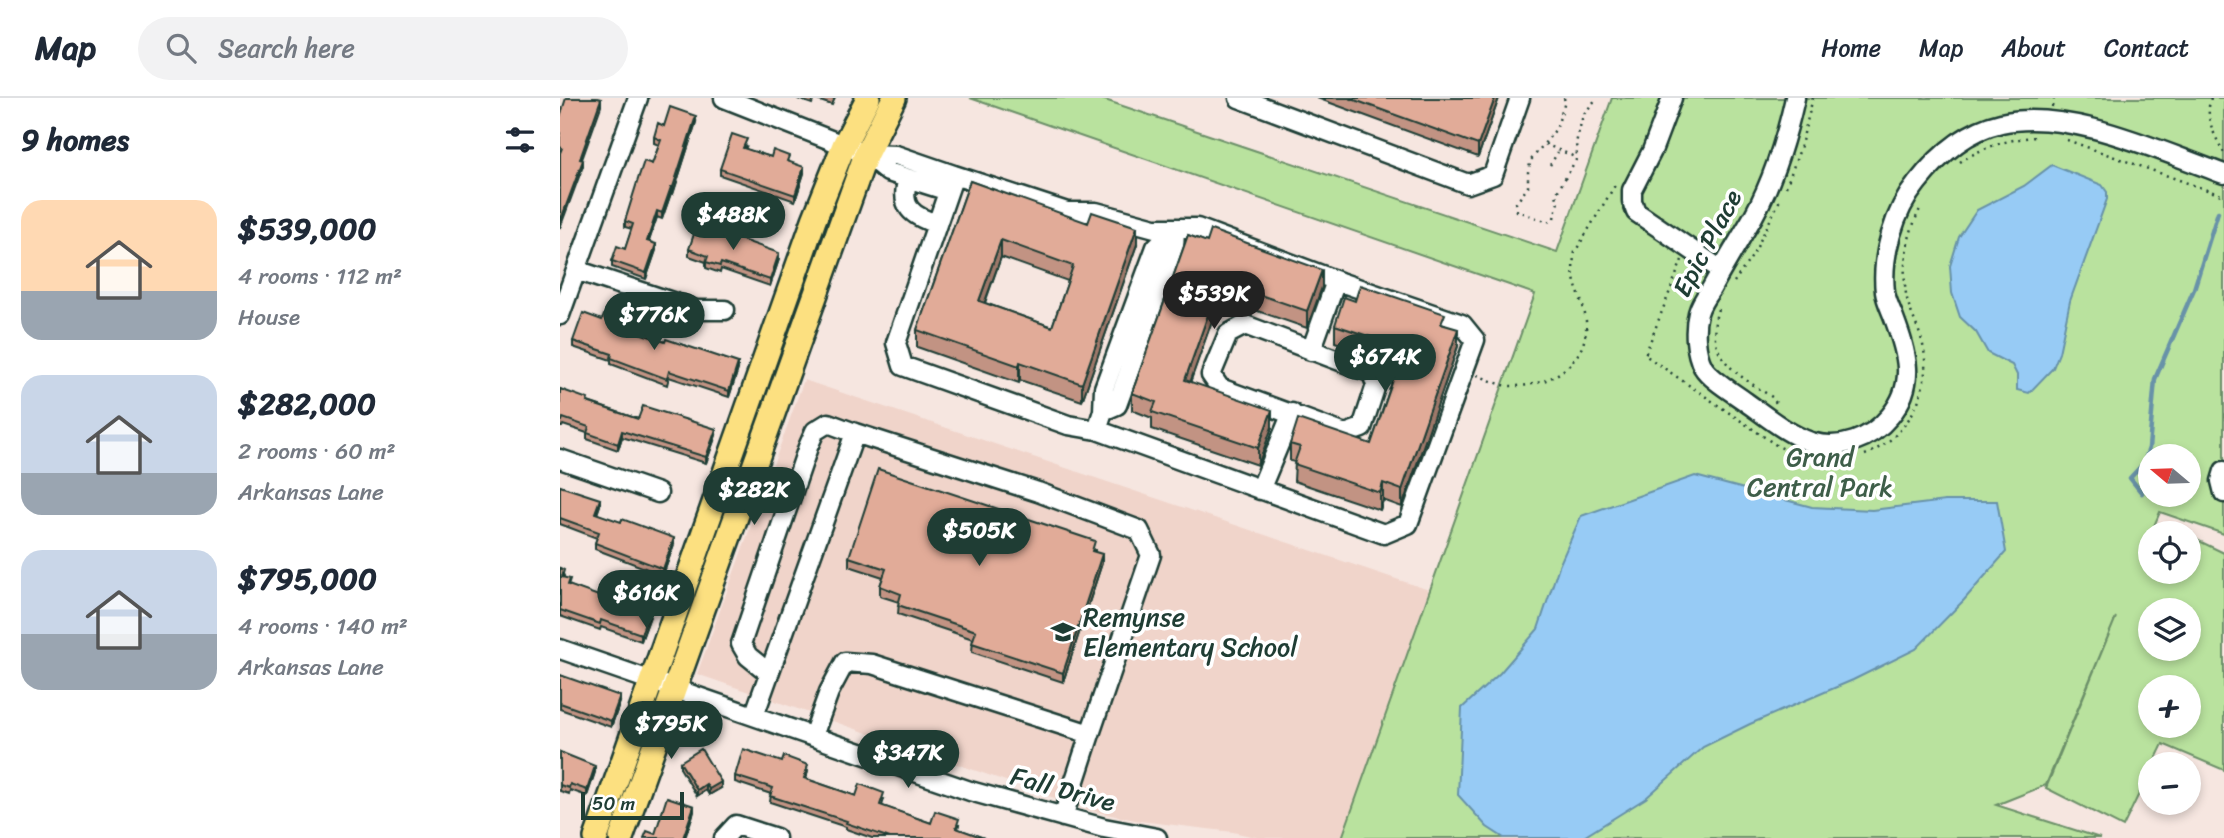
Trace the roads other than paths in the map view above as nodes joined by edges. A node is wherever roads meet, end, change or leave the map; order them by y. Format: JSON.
{"nodes":[{"id":1,"x":638,"y":98,"type":"edge"},
{"id":2,"x":724,"y":98,"type":"edge"},
{"id":3,"x":868,"y":98,"type":"edge"},
{"id":4,"x":894,"y":98,"type":"edge"},
{"id":5,"x":1239,"y":98,"type":"edge"},
{"id":6,"x":1520,"y":98,"type":"edge"},
{"id":7,"x":1672,"y":98,"type":"edge"},
{"id":8,"x":1795,"y":98,"type":"edge"},
{"id":9,"x":844,"y":145,"type":"junction"},
{"id":10,"x":866,"y":154,"type":"junction"},
{"id":11,"x":2224,"y":174,"type":"edge"},
{"id":12,"x":908,"y":179,"type":"junction"},
{"id":13,"x":951,"y":183,"type":"junction"},
{"id":14,"x":937,"y":224,"type":"junction"},
{"id":15,"x":1175,"y":228,"type":"junction"},
{"id":16,"x":576,"y":270,"type":"junction"},
{"id":17,"x":1721,"y":270,"type":"junction"},
{"id":18,"x":1336,"y":281,"type":"junction"},
{"id":19,"x":725,"y":310,"type":"dead end"},
{"id":20,"x":560,"y":315,"type":"edge"},
{"id":21,"x":1311,"y":351,"type":"junction"},
{"id":22,"x":1292,"y":413,"type":"junction"},
{"id":23,"x":1097,"y":430,"type":"junction"},
{"id":24,"x":855,"y":433,"type":"junction"},
{"id":25,"x":560,"y":459,"type":"edge"},
{"id":26,"x":2224,"y":471,"type":"edge"},
{"id":27,"x":1260,"y":490,"type":"junction"},
{"id":28,"x":658,"y":493,"type":"dead end"},
{"id":29,"x":2224,"y":493,"type":"edge"},
{"id":30,"x":560,"y":649,"type":"edge"},
{"id":31,"x":769,"y":673,"type":"junction"},
{"id":32,"x":662,"y":684,"type":"junction"},
{"id":33,"x":754,"y":716,"type":"junction"},
{"id":34,"x":1090,"y":734,"type":"junction"},
{"id":35,"x":813,"y":736,"type":"junction"},
{"id":36,"x":1063,"y":817,"type":"junction"},
{"id":37,"x":730,"y":831,"type":"edge"},
{"id":38,"x":596,"y":838,"type":"edge"},
{"id":39,"x":621,"y":838,"type":"edge"},
{"id":40,"x":776,"y":838,"type":"edge"},
{"id":41,"x":1157,"y":838,"type":"edge"}],
"edges":[{"from":1,"to":16,"type":"street"},
{"from":2,"to":9,"type":"street"},
{"from":3,"to":9,"type":"main road"},
{"from":4,"to":10,"type":"main road"},
{"from":5,"to":6,"type":"street"},
{"from":7,"to":17,"type":"street"},
{"from":8,"to":17,"type":"street","name":"Epic Place"},
{"from":9,"to":10,"type":"street"},
{"from":9,"to":32,"type":"main road"},
{"from":10,"to":12,"type":"street"},
{"from":10,"to":13,"type":"street"},
{"from":10,"to":32,"type":"main road"},
{"from":11,"to":17,"type":"street","name":"Epic Place"},
{"from":12,"to":13,"type":"street"},
{"from":12,"to":14,"type":"street"},
{"from":13,"to":14,"type":"street"},
{"from":13,"to":15,"type":"street"},
{"from":14,"to":23,"type":"street"},
{"from":15,"to":18,"type":"street"},
{"from":15,"to":23,"type":"street"},
{"from":16,"to":19,"type":"street"},
{"from":16,"to":20,"type":"street"},
{"from":18,"to":21,"type":"street"},
{"from":18,"to":27,"type":"street"},
{"from":21,"to":22,"type":"street"},
{"from":21,"to":22,"type":"street"},
{"from":22,"to":27,"type":"street"},
{"from":23,"to":27,"type":"street"},
{"from":24,"to":31,"type":"street"},
{"from":24,"to":31,"type":"street"},
{"from":24,"to":34,"type":"street"},
{"from":25,"to":28,"type":"street"},
{"from":26,"to":29,"type":"street"},
{"from":30,"to":32,"type":"street","name":"Fall Drive"},
{"from":31,"to":33,"type":"street"},
{"from":32,"to":33,"type":"street","name":"Fall Drive"},
{"from":32,"to":38,"type":"main road"},
{"from":32,"to":39,"type":"main road"},
{"from":33,"to":35,"type":"street","name":"Fall Drive"},
{"from":34,"to":35,"type":"street"},
{"from":34,"to":36,"type":"street"},
{"from":35,"to":36,"type":"street","name":"Fall Drive"},
{"from":36,"to":41,"type":"street","name":"Fall Drive"},
{"from":37,"to":40,"type":"street"}]}
